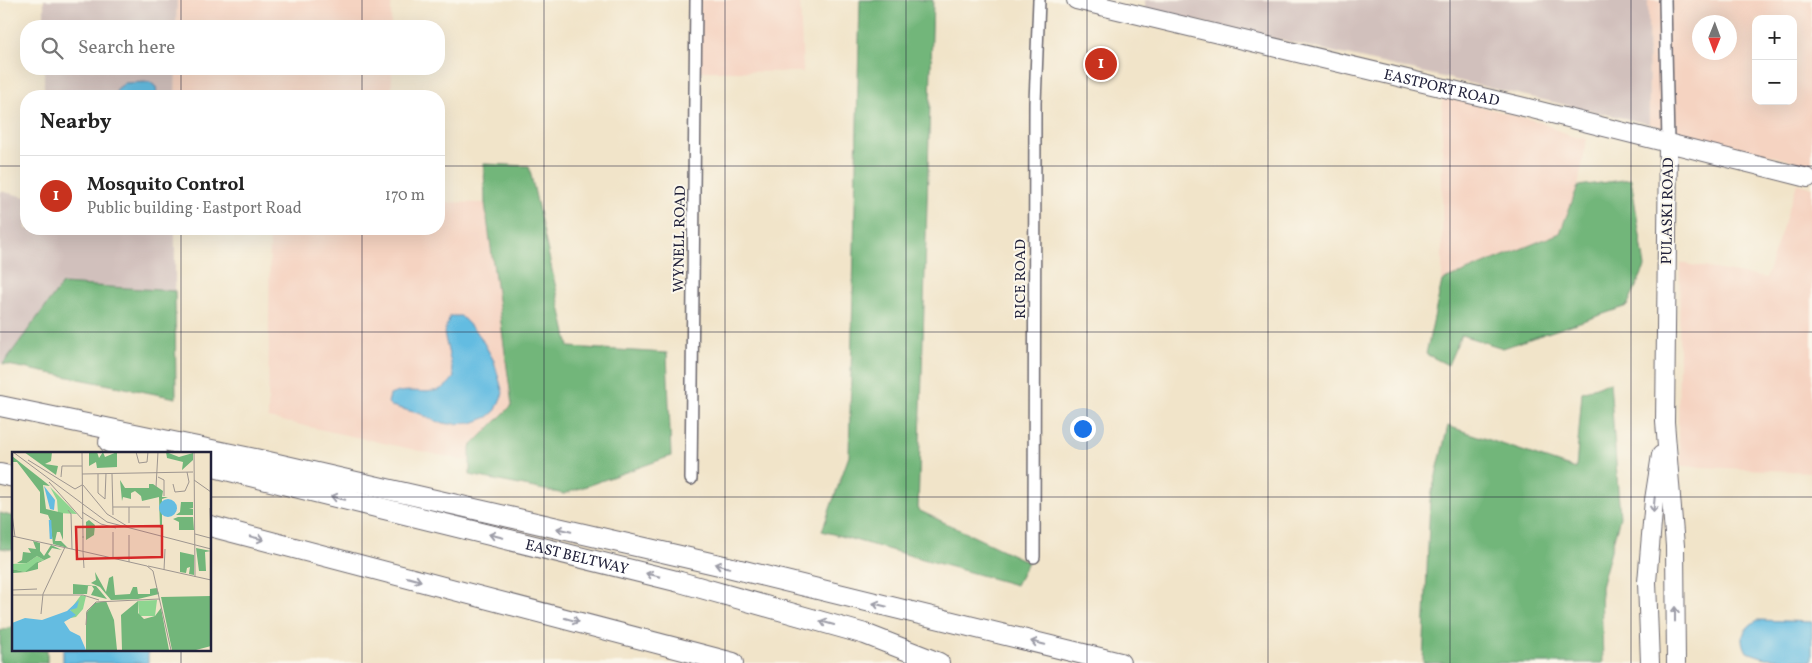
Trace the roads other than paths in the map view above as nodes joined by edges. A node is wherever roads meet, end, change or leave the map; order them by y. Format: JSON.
{"nodes":[{"id":1,"x":696,"y":0,"type":"edge"},
{"id":2,"x":1039,"y":0,"type":"edge"},
{"id":3,"x":1076,"y":0,"type":"edge"},
{"id":4,"x":1665,"y":0,"type":"edge"},
{"id":5,"x":1668,"y":143,"type":"junction"},
{"id":6,"x":1808,"y":178,"type":"dead end"},
{"id":7,"x":0,"y":406,"type":"edge"},
{"id":8,"x":0,"y":415,"type":"edge"},
{"id":9,"x":1665,"y":422,"type":"junction"},
{"id":10,"x":152,"y":452,"type":"edge"},
{"id":11,"x":211,"y":466,"type":"edge"},
{"id":12,"x":691,"y":479,"type":"dead end"},
{"id":13,"x":211,"y":526,"type":"edge"},
{"id":14,"x":1034,"y":557,"type":"dead end"},
{"id":15,"x":733,"y":663,"type":"edge"},
{"id":16,"x":938,"y":663,"type":"edge"},
{"id":17,"x":1120,"y":663,"type":"edge"},
{"id":18,"x":1650,"y":663,"type":"edge"},
{"id":19,"x":1676,"y":663,"type":"edge"}],
"edges":[{"from":1,"to":12,"type":"street","name":"WYNELL ROAD"},
{"from":2,"to":14,"type":"street","name":"RICE ROAD"},
{"from":3,"to":5,"type":"main road","name":"EASTPORT ROAD"},
{"from":4,"to":5,"type":"street","name":"PULASKI ROAD"},
{"from":5,"to":6,"type":"main road","name":"EASTPORT ROAD"},
{"from":5,"to":9,"type":"main road","name":"PULASKI ROAD"},
{"from":17,"to":7,"type":"highway","one_way":true},
{"from":8,"to":10,"type":"highway"},
{"from":9,"to":18,"type":"main road","name":"PULASKI ROAD","one_way":true},
{"from":19,"to":9,"type":"main road","name":"PULASKI ROAD","one_way":true},
{"from":16,"to":11,"type":"highway","name":"EAST BELTWAY","one_way":true},
{"from":13,"to":15,"type":"highway","one_way":true}]}
